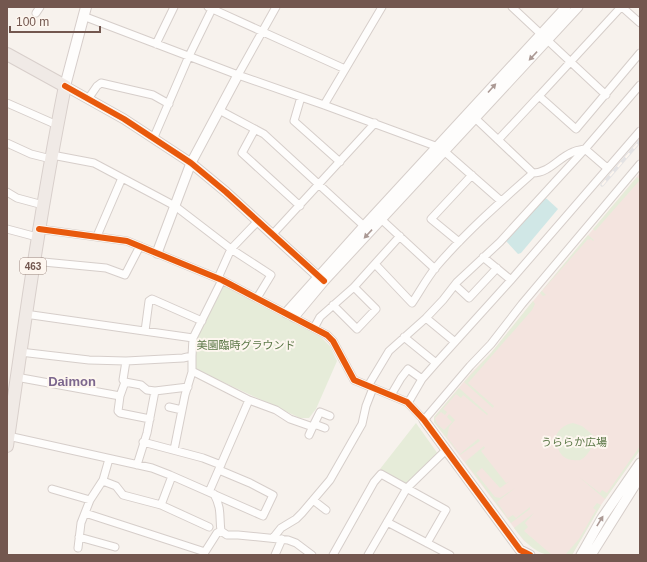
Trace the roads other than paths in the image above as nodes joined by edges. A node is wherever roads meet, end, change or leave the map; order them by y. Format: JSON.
{"nodes":[{"id":1,"x":174,"y":7,"type":"edge"},
{"id":2,"x":276,"y":7,"type":"edge"},
{"id":3,"x":382,"y":7,"type":"edge"},
{"id":4,"x":512,"y":7,"type":"edge"},
{"id":5,"x":566,"y":7,"type":"edge"},
{"id":6,"x":578,"y":7,"type":"edge"},
{"id":7,"x":622,"y":7,"type":"edge"},
{"id":8,"x":211,"y":8,"type":"edge"},
{"id":9,"x":84,"y":11,"type":"edge"},
{"id":10,"x":640,"y":23,"type":"edge"},
{"id":11,"x":262,"y":32,"type":"junction"},
{"id":12,"x":544,"y":37,"type":"junction"},
{"id":13,"x":156,"y":44,"type":"junction"},
{"id":14,"x":640,"y":53,"type":"edge"},
{"id":15,"x":7,"y":54,"type":"edge"},
{"id":16,"x":189,"y":56,"type":"junction"},
{"id":17,"x":571,"y":61,"type":"junction"},
{"id":18,"x":345,"y":69,"type":"junction"},
{"id":19,"x":238,"y":75,"type":"junction"},
{"id":20,"x":640,"y":85,"type":"edge"},
{"id":21,"x":65,"y":86,"type":"junction"},
{"id":22,"x":606,"y":95,"type":"junction"},
{"id":23,"x":539,"y":96,"type":"junction"},
{"id":24,"x":301,"y":97,"type":"junction"},
{"id":25,"x":88,"y":99,"type":"junction"},
{"id":26,"x":7,"y":103,"type":"edge"},
{"id":27,"x":169,"y":104,"type":"junction"},
{"id":28,"x":324,"y":105,"type":"junction"},
{"id":29,"x":219,"y":110,"type":"junction"},
{"id":30,"x":475,"y":118,"type":"junction"},
{"id":31,"x":375,"y":123,"type":"junction"},
{"id":32,"x":58,"y":124,"type":"junction"},
{"id":33,"x":255,"y":129,"type":"junction"},
{"id":34,"x":640,"y":131,"type":"edge"},
{"id":35,"x":154,"y":138,"type":"junction"},
{"id":36,"x":498,"y":140,"type":"junction"},
{"id":37,"x":7,"y":143,"type":"edge"},
{"id":38,"x":441,"y":149,"type":"junction"},
{"id":39,"x":585,"y":149,"type":"junction"},
{"id":40,"x":52,"y":157,"type":"junction"},
{"id":41,"x":340,"y":162,"type":"junction"},
{"id":42,"x":191,"y":163,"type":"junction"},
{"id":43,"x":640,"y":164,"type":"edge"},
{"id":44,"x":607,"y":168,"type":"junction"},
{"id":45,"x":533,"y":173,"type":"junction"},
{"id":46,"x":472,"y":175,"type":"junction"},
{"id":47,"x":122,"y":178,"type":"junction"},
{"id":48,"x":320,"y":184,"type":"junction"},
{"id":49,"x":7,"y":192,"type":"edge"},
{"id":50,"x":501,"y":202,"type":"junction"},
{"id":51,"x":43,"y":204,"type":"junction"},
{"id":52,"x":175,"y":206,"type":"junction"},
{"id":53,"x":300,"y":206,"type":"junction"},
{"id":54,"x":381,"y":219,"type":"junction"},
{"id":55,"x":258,"y":221,"type":"junction"},
{"id":56,"x":364,"y":226,"type":"junction"},
{"id":57,"x":7,"y":229,"type":"edge"},
{"id":58,"x":38,"y":233,"type":"junction"},
{"id":59,"x":272,"y":235,"type":"junction"},
{"id":60,"x":98,"y":236,"type":"junction"},
{"id":61,"x":400,"y":236,"type":"junction"},
{"id":62,"x":459,"y":242,"type":"junction"},
{"id":63,"x":140,"y":246,"type":"junction"},
{"id":64,"x":231,"y":249,"type":"junction"},
{"id":65,"x":157,"y":253,"type":"junction"},
{"id":66,"x":483,"y":257,"type":"junction"},
{"id":67,"x":34,"y":261,"type":"junction"},
{"id":68,"x":375,"y":264,"type":"junction"},
{"id":69,"x":435,"y":268,"type":"junction"},
{"id":70,"x":496,"y":268,"type":"junction"},
{"id":71,"x":220,"y":279,"type":"junction"},
{"id":72,"x":321,"y":279,"type":"junction"},
{"id":73,"x":511,"y":280,"type":"junction"},
{"id":74,"x":455,"y":285,"type":"junction"},
{"id":75,"x":354,"y":287,"type":"junction"},
{"id":76,"x":257,"y":298,"type":"junction"},
{"id":77,"x":333,"y":304,"type":"junction"},
{"id":78,"x":25,"y":314,"type":"junction"},
{"id":79,"x":290,"y":315,"type":"junction"},
{"id":80,"x":426,"y":318,"type":"junction"},
{"id":81,"x":202,"y":321,"type":"junction"},
{"id":82,"x":314,"y":328,"type":"junction"},
{"id":83,"x":145,"y":331,"type":"junction"},
{"id":84,"x":404,"y":337,"type":"junction"},
{"id":85,"x":193,"y":338,"type":"junction"},
{"id":86,"x":455,"y":342,"type":"junction"},
{"id":87,"x":20,"y":352,"type":"junction"},
{"id":88,"x":192,"y":356,"type":"junction"},
{"id":89,"x":126,"y":361,"type":"junction"},
{"id":90,"x":436,"y":363,"type":"junction"},
{"id":91,"x":192,"y":372,"type":"junction"},
{"id":92,"x":16,"y":377,"type":"junction"},
{"id":93,"x":422,"y":379,"type":"junction"},
{"id":94,"x":125,"y":382,"type":"junction"},
{"id":95,"x":188,"y":387,"type":"junction"},
{"id":96,"x":371,"y":387,"type":"junction"},
{"id":97,"x":11,"y":391,"type":"edge"},
{"id":98,"x":155,"y":391,"type":"junction"},
{"id":99,"x":391,"y":395,"type":"junction"},
{"id":100,"x":120,"y":396,"type":"junction"},
{"id":101,"x":249,"y":400,"type":"junction"},
{"id":102,"x":408,"y":403,"type":"junction"},
{"id":103,"x":169,"y":408,"type":"dead end"},
{"id":104,"x":182,"y":410,"type":"junction"},
{"id":105,"x":330,"y":416,"type":"dead end"},
{"id":106,"x":150,"y":419,"type":"junction"},
{"id":107,"x":424,"y":420,"type":"junction"},
{"id":108,"x":314,"y":425,"type":"junction"},
{"id":109,"x":325,"y":428,"type":"dead end"},
{"id":110,"x":309,"y":435,"type":"dead end"},
{"id":111,"x":8,"y":441,"type":"edge"},
{"id":112,"x":143,"y":442,"type":"junction"},
{"id":113,"x":174,"y":450,"type":"junction"},
{"id":114,"x":446,"y":450,"type":"junction"},
{"id":115,"x":109,"y":459,"type":"junction"},
{"id":116,"x":640,"y":463,"type":"edge"},
{"id":117,"x":137,"y":465,"type":"junction"},
{"id":118,"x":220,"y":468,"type":"junction"},
{"id":119,"x":172,"y":476,"type":"junction"},
{"id":120,"x":640,"y":477,"type":"edge"},
{"id":121,"x":102,"y":481,"type":"junction"},
{"id":122,"x":407,"y":488,"type":"junction"},
{"id":123,"x":52,"y":489,"type":"dead end"},
{"id":124,"x":211,"y":493,"type":"junction"},
{"id":125,"x":366,"y":497,"type":"junction"},
{"id":126,"x":90,"y":500,"type":"junction"},
{"id":127,"x":313,"y":500,"type":"junction"},
{"id":128,"x":161,"y":505,"type":"junction"},
{"id":129,"x":326,"y":510,"type":"dead end"},
{"id":130,"x":85,"y":512,"type":"junction"},
{"id":131,"x":387,"y":522,"type":"junction"},
{"id":132,"x":209,"y":527,"type":"dead end"},
{"id":133,"x":221,"y":532,"type":"junction"},
{"id":134,"x":79,"y":537,"type":"junction"},
{"id":135,"x":273,"y":538,"type":"junction"},
{"id":136,"x":282,"y":539,"type":"junction"},
{"id":137,"x":427,"y":543,"type":"junction"},
{"id":138,"x":115,"y":547,"type":"dead end"},
{"id":139,"x":78,"y":548,"type":"dead end"},
{"id":140,"x":519,"y":552,"type":"edge"},
{"id":141,"x":204,"y":554,"type":"edge"},
{"id":142,"x":370,"y":554,"type":"edge"},
{"id":143,"x":275,"y":555,"type":"edge"},
{"id":144,"x":312,"y":555,"type":"edge"},
{"id":145,"x":328,"y":555,"type":"edge"},
{"id":146,"x":333,"y":555,"type":"edge"},
{"id":147,"x":450,"y":555,"type":"edge"},
{"id":148,"x":530,"y":555,"type":"edge"},
{"id":149,"x":580,"y":555,"type":"edge"},
{"id":150,"x":591,"y":555,"type":"edge"}],
"edges":[{"from":1,"to":13,"type":"street"},
{"from":2,"to":11,"type":"street"},
{"from":3,"to":18,"type":"street"},
{"from":4,"to":12,"type":"street"},
{"from":5,"to":12,"type":"street"},
{"from":6,"to":12,"type":"street"},
{"from":7,"to":10,"type":"street"},
{"from":7,"to":17,"type":"street"},
{"from":8,"to":11,"type":"street"},
{"from":8,"to":16,"type":"street"},
{"from":9,"to":13,"type":"street"},
{"from":9,"to":21,"type":"main road"},
{"from":11,"to":18,"type":"street"},
{"from":11,"to":19,"type":"street"},
{"from":12,"to":17,"type":"street"},
{"from":12,"to":30,"type":"street","one_way":true},
{"from":38,"to":12,"type":"street","one_way":true},
{"from":13,"to":16,"type":"street"},
{"from":14,"to":22,"type":"street"},
{"from":15,"to":21,"type":"highway"},
{"from":16,"to":19,"type":"street"},
{"from":16,"to":27,"type":"street"},
{"from":17,"to":22,"type":"street"},
{"from":17,"to":23,"type":"street"},
{"from":18,"to":28,"type":"street"},
{"from":19,"to":24,"type":"street"},
{"from":19,"to":29,"type":"street"},
{"from":20,"to":39,"type":"street"},
{"from":21,"to":25,"type":"street"},
{"from":21,"to":32,"type":"highway","number":"463"},
{"from":22,"to":23,"type":"street"},
{"from":23,"to":36,"type":"street"},
{"from":24,"to":28,"type":"street"},
{"from":24,"to":41,"type":"street"},
{"from":25,"to":27,"type":"street"},
{"from":25,"to":35,"type":"street"},
{"from":26,"to":32,"type":"street"},
{"from":27,"to":35,"type":"street"},
{"from":28,"to":31,"type":"street"},
{"from":29,"to":33,"type":"street"},
{"from":29,"to":42,"type":"street"},
{"from":30,"to":36,"type":"street"},
{"from":30,"to":38,"type":"street"},
{"from":31,"to":38,"type":"street"},
{"from":31,"to":41,"type":"street"},
{"from":32,"to":40,"type":"highway","number":"463"},
{"from":33,"to":48,"type":"street"},
{"from":33,"to":53,"type":"street"},
{"from":34,"to":44,"type":"street"},
{"from":35,"to":42,"type":"street"},
{"from":36,"to":45,"type":"street"},
{"from":37,"to":40,"type":"street"},
{"from":38,"to":46,"type":"street"},
{"from":38,"to":54,"type":"street"},
{"from":38,"to":56,"type":"street"},
{"from":39,"to":44,"type":"street"},
{"from":39,"to":45,"type":"street"},
{"from":39,"to":66,"type":"street"},
{"from":40,"to":47,"type":"street"},
{"from":40,"to":51,"type":"highway","number":"463"},
{"from":41,"to":48,"type":"street"},
{"from":42,"to":52,"type":"street"},
{"from":42,"to":55,"type":"street"},
{"from":43,"to":107,"type":"street"},
{"from":44,"to":73,"type":"street"},
{"from":45,"to":50,"type":"street"},
{"from":46,"to":50,"type":"street"},
{"from":46,"to":62,"type":"street"},
{"from":47,"to":52,"type":"street"},
{"from":47,"to":60,"type":"street"},
{"from":48,"to":53,"type":"street"},
{"from":48,"to":56,"type":"street"},
{"from":49,"to":51,"type":"street"},
{"from":50,"to":62,"type":"street"},
{"from":51,"to":58,"type":"highway","number":"463"},
{"from":52,"to":64,"type":"street"},
{"from":52,"to":65,"type":"street"},
{"from":53,"to":59,"type":"street"},
{"from":54,"to":61,"type":"street"},
{"from":54,"to":72,"type":"street","one_way":true},
{"from":55,"to":59,"type":"street"},
{"from":55,"to":64,"type":"street"},
{"from":56,"to":72,"type":"street"},
{"from":57,"to":58,"type":"street"},
{"from":58,"to":60,"type":"street"},
{"from":58,"to":67,"type":"highway","number":"463"},
{"from":59,"to":72,"type":"street"},
{"from":60,"to":63,"type":"street"},
{"from":61,"to":68,"type":"street"},
{"from":61,"to":69,"type":"street"},
{"from":62,"to":69,"type":"street"},
{"from":63,"to":65,"type":"street"},
{"from":63,"to":67,"type":"street"},
{"from":64,"to":71,"type":"street"},
{"from":64,"to":76,"type":"street"},
{"from":65,"to":71,"type":"street"},
{"from":66,"to":70,"type":"street"},
{"from":66,"to":74,"type":"street"},
{"from":67,"to":78,"type":"highway","number":"463"},
{"from":68,"to":69,"type":"street"},
{"from":68,"to":75,"type":"street"},
{"from":70,"to":73,"type":"street"},
{"from":70,"to":74,"type":"street"},
{"from":71,"to":76,"type":"street"},
{"from":71,"to":81,"type":"street"},
{"from":72,"to":79,"type":"street"},
{"from":73,"to":86,"type":"street"},
{"from":74,"to":80,"type":"street"},
{"from":75,"to":77,"type":"street"},
{"from":75,"to":77,"type":"street"},
{"from":76,"to":79,"type":"street"},
{"from":77,"to":82,"type":"street"},
{"from":78,"to":83,"type":"street"},
{"from":78,"to":87,"type":"highway","number":"463"},
{"from":79,"to":82,"type":"street"},
{"from":80,"to":84,"type":"street"},
{"from":80,"to":86,"type":"street"},
{"from":81,"to":83,"type":"street"},
{"from":81,"to":85,"type":"street"},
{"from":82,"to":96,"type":"street"},
{"from":83,"to":85,"type":"street"},
{"from":84,"to":90,"type":"street"},
{"from":84,"to":96,"type":"street"},
{"from":85,"to":88,"type":"street"},
{"from":86,"to":90,"type":"street"},
{"from":87,"to":89,"type":"street"},
{"from":87,"to":92,"type":"highway","number":"463"},
{"from":88,"to":89,"type":"street"},
{"from":88,"to":91,"type":"street"},
{"from":89,"to":94,"type":"street"},
{"from":90,"to":93,"type":"street"},
{"from":91,"to":95,"type":"street"},
{"from":91,"to":101,"type":"street"},
{"from":92,"to":97,"type":"highway","number":"463"},
{"from":92,"to":100,"type":"street"},
{"from":93,"to":99,"type":"street"},
{"from":93,"to":102,"type":"street"},
{"from":94,"to":98,"type":"street"},
{"from":94,"to":100,"type":"street"},
{"from":95,"to":98,"type":"street"},
{"from":95,"to":104,"type":"street"},
{"from":96,"to":99,"type":"street"},
{"from":96,"to":127,"type":"street"},
{"from":97,"to":111,"type":"highway","number":"463"},
{"from":98,"to":106,"type":"street"},
{"from":99,"to":102,"type":"street"},
{"from":100,"to":106,"type":"street"},
{"from":101,"to":108,"type":"street"},
{"from":101,"to":118,"type":"street"},
{"from":102,"to":107,"type":"street"},
{"from":103,"to":104,"type":"street"},
{"from":104,"to":113,"type":"street"},
{"from":105,"to":108,"type":"street"},
{"from":106,"to":112,"type":"street"},
{"from":107,"to":114,"type":"street"},
{"from":108,"to":109,"type":"street"},
{"from":108,"to":110,"type":"street"},
{"from":111,"to":115,"type":"street"},
{"from":112,"to":113,"type":"street"},
{"from":112,"to":117,"type":"street"},
{"from":113,"to":118,"type":"street"},
{"from":114,"to":122,"type":"street"},
{"from":114,"to":140,"type":"street"},
{"from":115,"to":117,"type":"street"},
{"from":115,"to":121,"type":"street"},
{"from":149,"to":116,"type":"street","one_way":true},
{"from":117,"to":119,"type":"street"},
{"from":118,"to":124,"type":"street"},
{"from":118,"to":124,"type":"street"},
{"from":119,"to":124,"type":"street"},
{"from":119,"to":128,"type":"street"},
{"from":120,"to":150,"type":"street"},
{"from":121,"to":126,"type":"street"},
{"from":121,"to":128,"type":"street"},
{"from":122,"to":125,"type":"street"},
{"from":122,"to":131,"type":"street"},
{"from":122,"to":137,"type":"street"},
{"from":123,"to":126,"type":"street"},
{"from":124,"to":133,"type":"street"},
{"from":125,"to":145,"type":"street"},
{"from":125,"to":146,"type":"street"},
{"from":126,"to":130,"type":"street"},
{"from":127,"to":129,"type":"street"},
{"from":127,"to":135,"type":"street"},
{"from":128,"to":132,"type":"street"},
{"from":130,"to":134,"type":"street"},
{"from":130,"to":141,"type":"street"},
{"from":131,"to":137,"type":"street"},
{"from":131,"to":142,"type":"street"},
{"from":133,"to":135,"type":"street"},
{"from":133,"to":141,"type":"street"},
{"from":134,"to":138,"type":"street"},
{"from":134,"to":139,"type":"street"},
{"from":135,"to":136,"type":"street"},
{"from":136,"to":143,"type":"street"},
{"from":136,"to":144,"type":"street"},
{"from":137,"to":147,"type":"street"},
{"from":140,"to":148,"type":"street"}]}
